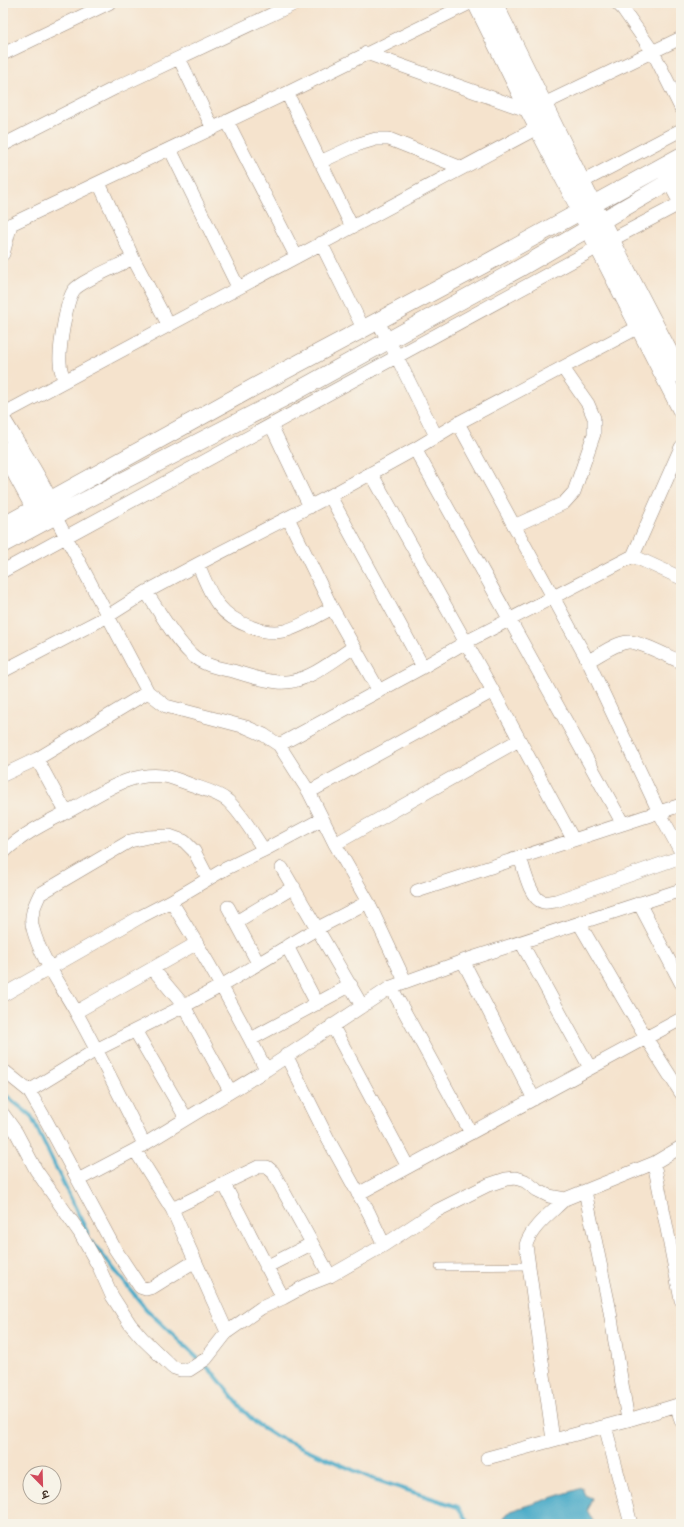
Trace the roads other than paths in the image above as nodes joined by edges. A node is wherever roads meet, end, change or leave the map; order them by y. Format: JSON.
{"nodes":[{"id":1,"x":109,"y":3,"type":"edge"},
{"id":2,"x":296,"y":3,"type":"edge"},
{"id":3,"x":470,"y":3,"type":"edge"},
{"id":4,"x":476,"y":3,"type":"edge"},
{"id":5,"x":494,"y":3,"type":"edge"},
{"id":6,"x":623,"y":5,"type":"edge"},
{"id":7,"x":681,"y":38,"type":"edge"},
{"id":8,"x":654,"y":52,"type":"junction"},
{"id":9,"x":366,"y":53,"type":"junction"},
{"id":10,"x":3,"y":54,"type":"edge"},
{"id":11,"x":179,"y":58,"type":"junction"},
{"id":12,"x":287,"y":93,"type":"junction"},
{"id":13,"x":536,"y":108,"type":"junction"},
{"id":14,"x":681,"y":108,"type":"edge"},
{"id":15,"x":227,"y":121,"type":"junction"},
{"id":16,"x":537,"y":128,"type":"junction"},
{"id":17,"x":213,"y":129,"type":"junction"},
{"id":18,"x":681,"y":130,"type":"edge"},
{"id":19,"x":3,"y":145,"type":"edge"},
{"id":20,"x":170,"y":149,"type":"junction"},
{"id":21,"x":681,"y":156,"type":"edge"},
{"id":22,"x":320,"y":162,"type":"junction"},
{"id":23,"x":661,"y":167,"type":"junction"},
{"id":24,"x":462,"y":168,"type":"junction"},
{"id":25,"x":675,"y":179,"type":"edge"},
{"id":26,"x":582,"y":182,"type":"junction"},
{"id":27,"x":99,"y":183,"type":"junction"},
{"id":28,"x":681,"y":204,"type":"edge"},
{"id":29,"x":587,"y":208,"type":"junction"},
{"id":30,"x":595,"y":225,"type":"junction"},
{"id":31,"x":7,"y":226,"type":"edge"},
{"id":32,"x":352,"y":227,"type":"junction"},
{"id":33,"x":321,"y":243,"type":"junction"},
{"id":34,"x":605,"y":243,"type":"junction"},
{"id":35,"x":3,"y":254,"type":"edge"},
{"id":36,"x":296,"y":256,"type":"junction"},
{"id":37,"x":133,"y":258,"type":"junction"},
{"id":38,"x":238,"y":287,"type":"junction"},
{"id":39,"x":168,"y":324,"type":"junction"},
{"id":40,"x":370,"y":325,"type":"junction"},
{"id":41,"x":639,"y":327,"type":"junction"},
{"id":42,"x":389,"y":341,"type":"junction"},
{"id":43,"x":396,"y":357,"type":"junction"},
{"id":44,"x":563,"y":368,"type":"junction"},
{"id":45,"x":681,"y":375,"type":"edge"},
{"id":46,"x":64,"y":380,"type":"junction"},
{"id":47,"x":681,"y":410,"type":"edge"},
{"id":48,"x":3,"y":414,"type":"edge"},
{"id":49,"x":3,"y":421,"type":"edge"},
{"id":50,"x":458,"y":423,"type":"junction"},
{"id":51,"x":270,"y":425,"type":"junction"},
{"id":52,"x":436,"y":436,"type":"junction"},
{"id":53,"x":681,"y":447,"type":"edge"},
{"id":54,"x":415,"y":449,"type":"junction"},
{"id":55,"x":3,"y":450,"type":"edge"},
{"id":56,"x":371,"y":473,"type":"junction"},
{"id":57,"x":330,"y":496,"type":"junction"},
{"id":58,"x":310,"y":507,"type":"junction"},
{"id":59,"x":45,"y":512,"type":"junction"},
{"id":60,"x":288,"y":518,"type":"junction"},
{"id":61,"x":3,"y":526,"type":"edge"},
{"id":62,"x":514,"y":526,"type":"junction"},
{"id":63,"x":66,"y":536,"type":"junction"},
{"id":64,"x":3,"y":544,"type":"edge"},
{"id":65,"x":633,"y":556,"type":"junction"},
{"id":66,"x":198,"y":564,"type":"junction"},
{"id":67,"x":3,"y":571,"type":"edge"},
{"id":68,"x":681,"y":578,"type":"edge"},
{"id":69,"x":146,"y":592,"type":"junction"},
{"id":70,"x":552,"y":597,"type":"junction"},
{"id":71,"x":332,"y":608,"type":"junction"},
{"id":72,"x":108,"y":616,"type":"junction"},
{"id":73,"x":509,"y":620,"type":"junction"},
{"id":74,"x":466,"y":642,"type":"junction"},
{"id":75,"x":354,"y":647,"type":"junction"},
{"id":76,"x":588,"y":661,"type":"junction"},
{"id":77,"x":681,"y":662,"type":"edge"},
{"id":78,"x":423,"y":667,"type":"junction"},
{"id":79,"x":3,"y":671,"type":"edge"},
{"id":80,"x":379,"y":690,"type":"junction"},
{"id":81,"x":493,"y":691,"type":"junction"},
{"id":82,"x":148,"y":692,"type":"junction"},
{"id":83,"x":519,"y":740,"type":"junction"},
{"id":84,"x":279,"y":745,"type":"junction"},
{"id":85,"x":37,"y":759,"type":"junction"},
{"id":86,"x":3,"y":775,"type":"edge"},
{"id":87,"x":309,"y":792,"type":"junction"},
{"id":88,"x":681,"y":805,"type":"edge"},
{"id":89,"x":66,"y":812,"type":"junction"},
{"id":90,"x":659,"y":812,"type":"junction"},
{"id":91,"x":322,"y":819,"type":"junction"},
{"id":92,"x":623,"y":824,"type":"junction"},
{"id":93,"x":572,"y":840,"type":"junction"},
{"id":94,"x":335,"y":844,"type":"junction"},
{"id":95,"x":264,"y":850,"type":"junction"},
{"id":96,"x":681,"y":852,"type":"edge"},
{"id":97,"x":3,"y":853,"type":"edge"},
{"id":98,"x":520,"y":857,"type":"junction"},
{"id":99,"x":681,"y":857,"type":"edge"},
{"id":100,"x":282,"y":868,"type":"dead end"},
{"id":101,"x":208,"y":878,"type":"junction"},
{"id":102,"x":294,"y":887,"type":"junction"},
{"id":103,"x":681,"y":890,"type":"edge"},
{"id":104,"x":417,"y":891,"type":"dead end"},
{"id":105,"x":171,"y":901,"type":"junction"},
{"id":106,"x":368,"y":902,"type":"junction"},
{"id":107,"x":639,"y":903,"type":"junction"},
{"id":108,"x":228,"y":907,"type":"dead end"},
{"id":109,"x":236,"y":922,"type":"junction"},
{"id":110,"x":580,"y":923,"type":"junction"},
{"id":111,"x":318,"y":928,"type":"junction"},
{"id":112,"x":521,"y":942,"type":"junction"},
{"id":113,"x":197,"y":943,"type":"junction"},
{"id":114,"x":287,"y":946,"type":"junction"},
{"id":115,"x":463,"y":960,"type":"junction"},
{"id":116,"x":258,"y":963,"type":"junction"},
{"id":117,"x":50,"y":968,"type":"junction"},
{"id":118,"x":153,"y":969,"type":"junction"},
{"id":119,"x":405,"y":981,"type":"junction"},
{"id":120,"x":681,"y":983,"type":"edge"},
{"id":121,"x":350,"y":985,"type":"junction"},
{"id":122,"x":221,"y":986,"type":"junction"},
{"id":123,"x":391,"y":987,"type":"junction"},
{"id":124,"x":3,"y":995,"type":"edge"},
{"id":125,"x":317,"y":1004,"type":"junction"},
{"id":126,"x":184,"y":1006,"type":"junction"},
{"id":127,"x":362,"y":1006,"type":"junction"},
{"id":128,"x":76,"y":1012,"type":"junction"},
{"id":129,"x":681,"y":1019,"type":"edge"},
{"id":130,"x":332,"y":1025,"type":"junction"},
{"id":131,"x":136,"y":1032,"type":"junction"},
{"id":132,"x":250,"y":1038,"type":"junction"},
{"id":133,"x":646,"y":1038,"type":"junction"},
{"id":134,"x":96,"y":1050,"type":"junction"},
{"id":135,"x":286,"y":1055,"type":"junction"},
{"id":136,"x":590,"y":1068,"type":"junction"},
{"id":137,"x":3,"y":1070,"type":"edge"},
{"id":138,"x":266,"y":1070,"type":"junction"},
{"id":139,"x":29,"y":1091,"type":"junction"},
{"id":140,"x":230,"y":1092,"type":"junction"},
{"id":141,"x":681,"y":1093,"type":"edge"},
{"id":142,"x":534,"y":1099,"type":"junction"},
{"id":143,"x":3,"y":1114,"type":"edge"},
{"id":144,"x":186,"y":1118,"type":"junction"},
{"id":145,"x":471,"y":1133,"type":"junction"},
{"id":146,"x":140,"y":1147,"type":"junction"},
{"id":147,"x":681,"y":1147,"type":"edge"},
{"id":148,"x":654,"y":1163,"type":"junction"},
{"id":149,"x":408,"y":1167,"type":"junction"},
{"id":150,"x":78,"y":1180,"type":"junction"},
{"id":151,"x":224,"y":1184,"type":"junction"},
{"id":152,"x":585,"y":1191,"type":"junction"},
{"id":153,"x":358,"y":1194,"type":"junction"},
{"id":154,"x":566,"y":1199,"type":"junction"},
{"id":155,"x":172,"y":1210,"type":"junction"},
{"id":156,"x":311,"y":1244,"type":"junction"},
{"id":157,"x":384,"y":1245,"type":"junction"},
{"id":158,"x":195,"y":1261,"type":"junction"},
{"id":159,"x":528,"y":1266,"type":"junction"},
{"id":160,"x":266,"y":1267,"type":"junction"},
{"id":161,"x":439,"y":1267,"type":"dead end"},
{"id":162,"x":330,"y":1276,"type":"junction"},
{"id":163,"x":283,"y":1298,"type":"junction"},
{"id":164,"x":681,"y":1300,"type":"edge"},
{"id":165,"x":227,"y":1332,"type":"junction"},
{"id":166,"x":679,"y":1405,"type":"edge"},
{"id":167,"x":628,"y":1420,"type":"junction"},
{"id":168,"x":681,"y":1421,"type":"edge"},
{"id":169,"x":605,"y":1426,"type":"junction"},
{"id":170,"x":553,"y":1440,"type":"junction"},
{"id":171,"x":487,"y":1458,"type":"dead end"},
{"id":172,"x":632,"y":1524,"type":"edge"}],
"edges":[{"from":1,"to":10,"type":"street"},
{"from":2,"to":11,"type":"street"},
{"from":3,"to":9,"type":"street"},
{"from":4,"to":13,"type":"street"},
{"from":5,"to":13,"type":"street"},
{"from":6,"to":8,"type":"street"},
{"from":7,"to":8,"type":"street"},
{"from":8,"to":13,"type":"street"},
{"from":8,"to":14,"type":"street"},
{"from":9,"to":12,"type":"street"},
{"from":9,"to":13,"type":"street"},
{"from":11,"to":17,"type":"street"},
{"from":11,"to":19,"type":"street"},
{"from":12,"to":15,"type":"street"},
{"from":12,"to":22,"type":"street"},
{"from":13,"to":16,"type":"street"},
{"from":13,"to":26,"type":"street"},
{"from":15,"to":17,"type":"street"},
{"from":15,"to":36,"type":"street"},
{"from":16,"to":24,"type":"street"},
{"from":16,"to":29,"type":"street"},
{"from":17,"to":20,"type":"street"},
{"from":18,"to":26,"type":"street"},
{"from":20,"to":27,"type":"street"},
{"from":20,"to":38,"type":"street"},
{"from":21,"to":23,"type":"street"},
{"from":22,"to":24,"type":"street"},
{"from":22,"to":32,"type":"street"},
{"from":23,"to":25,"type":"street"},
{"from":23,"to":29,"type":"street"},
{"from":24,"to":32,"type":"street"},
{"from":25,"to":28,"type":"street"},
{"from":25,"to":30,"type":"street"},
{"from":26,"to":29,"type":"street"},
{"from":27,"to":31,"type":"street"},
{"from":27,"to":37,"type":"street"},
{"from":28,"to":34,"type":"street"},
{"from":29,"to":30,"type":"street"},
{"from":29,"to":40,"type":"street"},
{"from":30,"to":34,"type":"street"},
{"from":30,"to":42,"type":"street"},
{"from":31,"to":35,"type":"street"},
{"from":32,"to":33,"type":"street"},
{"from":33,"to":36,"type":"street"},
{"from":33,"to":40,"type":"street"},
{"from":34,"to":41,"type":"street"},
{"from":34,"to":43,"type":"street"},
{"from":34,"to":45,"type":"street"},
{"from":36,"to":38,"type":"street"},
{"from":37,"to":39,"type":"street"},
{"from":37,"to":46,"type":"street"},
{"from":38,"to":39,"type":"street"},
{"from":39,"to":46,"type":"street"},
{"from":40,"to":42,"type":"street"},
{"from":40,"to":59,"type":"street"},
{"from":41,"to":44,"type":"street"},
{"from":41,"to":47,"type":"street"},
{"from":42,"to":43,"type":"street"},
{"from":42,"to":59,"type":"street"},
{"from":43,"to":51,"type":"street"},
{"from":43,"to":52,"type":"street"},
{"from":44,"to":50,"type":"street"},
{"from":44,"to":62,"type":"street"},
{"from":46,"to":48,"type":"street"},
{"from":49,"to":59,"type":"street"},
{"from":50,"to":52,"type":"street"},
{"from":50,"to":62,"type":"street"},
{"from":51,"to":58,"type":"street"},
{"from":51,"to":63,"type":"street"},
{"from":52,"to":54,"type":"street"},
{"from":53,"to":65,"type":"street"},
{"from":54,"to":56,"type":"street"},
{"from":54,"to":73,"type":"street"},
{"from":55,"to":59,"type":"street"},
{"from":56,"to":57,"type":"street"},
{"from":56,"to":74,"type":"street"},
{"from":57,"to":58,"type":"street"},
{"from":57,"to":78,"type":"street"},
{"from":58,"to":60,"type":"street"},
{"from":59,"to":61,"type":"street"},
{"from":59,"to":63,"type":"street"},
{"from":59,"to":64,"type":"street"},
{"from":60,"to":66,"type":"street"},
{"from":60,"to":71,"type":"street"},
{"from":62,"to":70,"type":"street"},
{"from":63,"to":67,"type":"street"},
{"from":63,"to":72,"type":"street"},
{"from":65,"to":68,"type":"street"},
{"from":65,"to":70,"type":"street"},
{"from":66,"to":69,"type":"street"},
{"from":66,"to":71,"type":"street"},
{"from":69,"to":72,"type":"street"},
{"from":69,"to":75,"type":"street"},
{"from":70,"to":73,"type":"street"},
{"from":70,"to":76,"type":"street"},
{"from":71,"to":75,"type":"street"},
{"from":72,"to":79,"type":"street"},
{"from":72,"to":82,"type":"street"},
{"from":73,"to":74,"type":"street"},
{"from":73,"to":92,"type":"street"},
{"from":74,"to":78,"type":"street"},
{"from":74,"to":81,"type":"street"},
{"from":75,"to":80,"type":"street"},
{"from":76,"to":77,"type":"street"},
{"from":76,"to":90,"type":"street"},
{"from":78,"to":80,"type":"street"},
{"from":80,"to":84,"type":"street"},
{"from":81,"to":83,"type":"street"},
{"from":81,"to":87,"type":"street"},
{"from":82,"to":84,"type":"street"},
{"from":82,"to":85,"type":"street"},
{"from":83,"to":93,"type":"street"},
{"from":83,"to":94,"type":"street"},
{"from":84,"to":87,"type":"street"},
{"from":85,"to":86,"type":"street"},
{"from":85,"to":89,"type":"street"},
{"from":87,"to":91,"type":"street"},
{"from":88,"to":90,"type":"street"},
{"from":89,"to":95,"type":"street"},
{"from":89,"to":97,"type":"street"},
{"from":90,"to":92,"type":"street"},
{"from":90,"to":96,"type":"street"},
{"from":91,"to":94,"type":"street"},
{"from":91,"to":95,"type":"street"},
{"from":92,"to":93,"type":"street"},
{"from":93,"to":98,"type":"street"},
{"from":94,"to":106,"type":"street"},
{"from":95,"to":101,"type":"street"},
{"from":98,"to":99,"type":"street"},
{"from":98,"to":104,"type":"street"},
{"from":100,"to":102,"type":"street"},
{"from":101,"to":105,"type":"street"},
{"from":101,"to":117,"type":"street"},
{"from":102,"to":109,"type":"street"},
{"from":102,"to":111,"type":"street"},
{"from":103,"to":107,"type":"street"},
{"from":105,"to":113,"type":"street"},
{"from":105,"to":117,"type":"street"},
{"from":106,"to":111,"type":"street"},
{"from":106,"to":119,"type":"street"},
{"from":107,"to":110,"type":"street"},
{"from":107,"to":120,"type":"street"},
{"from":108,"to":109,"type":"street"},
{"from":109,"to":116,"type":"street"},
{"from":110,"to":112,"type":"street"},
{"from":110,"to":133,"type":"street"},
{"from":111,"to":114,"type":"street"},
{"from":111,"to":121,"type":"street"},
{"from":112,"to":115,"type":"street"},
{"from":112,"to":136,"type":"street"},
{"from":113,"to":118,"type":"street"},
{"from":113,"to":122,"type":"street"},
{"from":114,"to":116,"type":"street"},
{"from":114,"to":125,"type":"street"},
{"from":115,"to":119,"type":"street"},
{"from":115,"to":142,"type":"street"},
{"from":116,"to":122,"type":"street"},
{"from":117,"to":124,"type":"street"},
{"from":117,"to":128,"type":"street"},
{"from":118,"to":126,"type":"street"},
{"from":118,"to":128,"type":"street"},
{"from":119,"to":123,"type":"street"},
{"from":121,"to":125,"type":"street"},
{"from":121,"to":127,"type":"street"},
{"from":122,"to":126,"type":"street"},
{"from":122,"to":132,"type":"street"},
{"from":123,"to":127,"type":"street"},
{"from":123,"to":145,"type":"street"},
{"from":125,"to":132,"type":"street"},
{"from":126,"to":131,"type":"street"},
{"from":126,"to":140,"type":"street"},
{"from":127,"to":130,"type":"street"},
{"from":128,"to":134,"type":"street"},
{"from":129,"to":133,"type":"street"},
{"from":130,"to":135,"type":"street"},
{"from":130,"to":149,"type":"street"},
{"from":131,"to":134,"type":"street"},
{"from":131,"to":144,"type":"street"},
{"from":132,"to":138,"type":"street"},
{"from":133,"to":136,"type":"street"},
{"from":133,"to":141,"type":"street"},
{"from":134,"to":139,"type":"street"},
{"from":134,"to":146,"type":"street"},
{"from":135,"to":138,"type":"street"},
{"from":135,"to":153,"type":"street"},
{"from":136,"to":142,"type":"street"},
{"from":137,"to":139,"type":"street"},
{"from":138,"to":140,"type":"street"},
{"from":139,"to":150,"type":"street"},
{"from":140,"to":144,"type":"street"},
{"from":142,"to":145,"type":"street"},
{"from":143,"to":165,"type":"street"},
{"from":144,"to":146,"type":"street"},
{"from":145,"to":149,"type":"street"},
{"from":146,"to":150,"type":"street"},
{"from":146,"to":155,"type":"street"},
{"from":147,"to":148,"type":"street"},
{"from":148,"to":152,"type":"street"},
{"from":148,"to":164,"type":"street"},
{"from":149,"to":153,"type":"street"},
{"from":150,"to":158,"type":"street"},
{"from":151,"to":155,"type":"street"},
{"from":151,"to":156,"type":"street"},
{"from":151,"to":160,"type":"street"},
{"from":152,"to":154,"type":"street"},
{"from":152,"to":167,"type":"street"},
{"from":153,"to":157,"type":"street"},
{"from":154,"to":157,"type":"street"},
{"from":154,"to":159,"type":"street"},
{"from":155,"to":158,"type":"street"},
{"from":156,"to":160,"type":"street"},
{"from":156,"to":162,"type":"street"},
{"from":157,"to":162,"type":"street"},
{"from":158,"to":165,"type":"street"},
{"from":159,"to":161,"type":"lane"},
{"from":159,"to":170,"type":"street"},
{"from":160,"to":163,"type":"street"},
{"from":162,"to":163,"type":"street"},
{"from":163,"to":165,"type":"street"},
{"from":166,"to":167,"type":"street"},
{"from":166,"to":168,"type":"street"},
{"from":167,"to":169,"type":"street"},
{"from":169,"to":170,"type":"street"},
{"from":169,"to":172,"type":"street"},
{"from":170,"to":171,"type":"street"}]}
